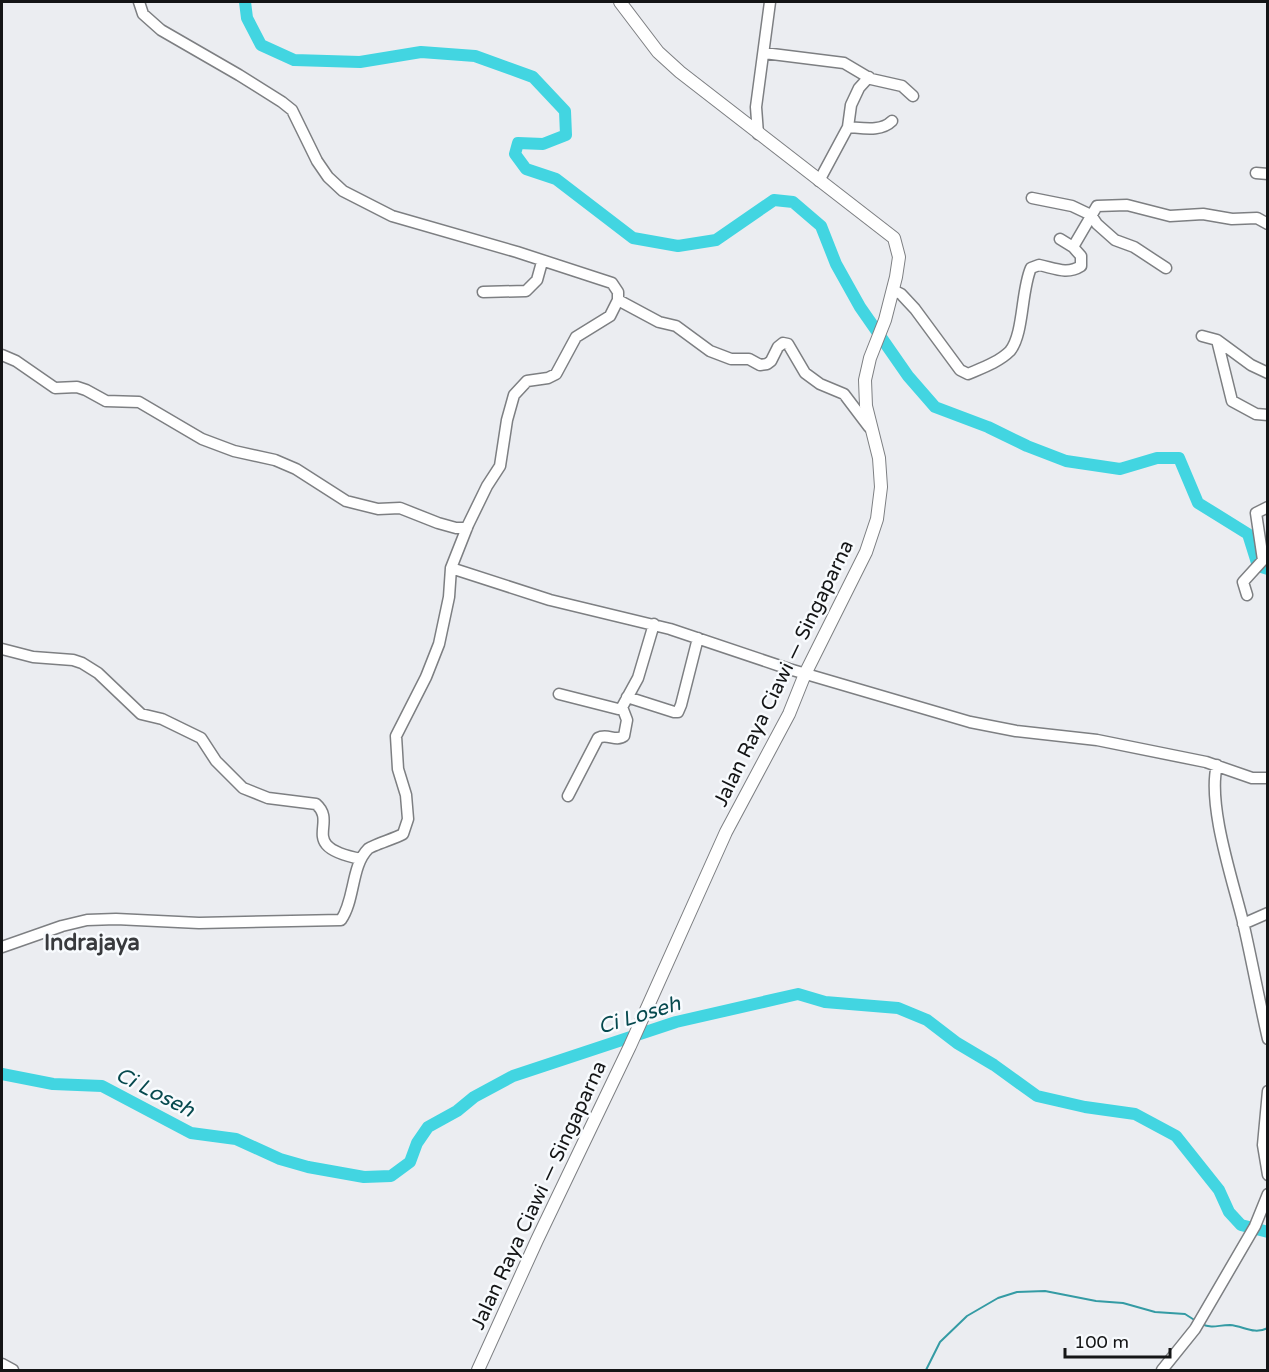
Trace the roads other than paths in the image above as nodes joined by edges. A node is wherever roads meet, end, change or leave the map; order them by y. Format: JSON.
{"nodes":[{"id":1,"x":139,"y":2,"type":"edge"},
{"id":2,"x":620,"y":2,"type":"edge"},
{"id":3,"x":770,"y":2,"type":"edge"},
{"id":4,"x":764,"y":53,"type":"junction"},
{"id":5,"x":868,"y":77,"type":"junction"},
{"id":6,"x":913,"y":96,"type":"dead end"},
{"id":7,"x":892,"y":121,"type":"dead end"},
{"id":8,"x":849,"y":127,"type":"junction"},
{"id":9,"x":758,"y":134,"type":"junction"},
{"id":10,"x":1256,"y":173,"type":"dead end"},
{"id":11,"x":1268,"y":174,"type":"edge"},
{"id":12,"x":819,"y":181,"type":"junction"},
{"id":13,"x":1032,"y":198,"type":"dead end"},
{"id":14,"x":1091,"y":215,"type":"junction"},
{"id":15,"x":1268,"y":224,"type":"edge"},
{"id":16,"x":1060,"y":239,"type":"dead end"},
{"id":17,"x":1073,"y":246,"type":"junction"},
{"id":18,"x":542,"y":262,"type":"junction"},
{"id":19,"x":1166,"y":268,"type":"dead end"},
{"id":20,"x":893,"y":290,"type":"junction"},
{"id":21,"x":483,"y":292,"type":"dead end"},
{"id":22,"x":618,"y":300,"type":"junction"},
{"id":23,"x":1202,"y":336,"type":"dead end"},
{"id":24,"x":1217,"y":340,"type":"junction"},
{"id":25,"x":2,"y":355,"type":"edge"},
{"id":26,"x":1268,"y":373,"type":"edge"},
{"id":27,"x":1267,"y":412,"type":"edge"},
{"id":28,"x":874,"y":436,"type":"junction"},
{"id":29,"x":1268,"y":507,"type":"edge"},
{"id":30,"x":466,"y":528,"type":"junction"},
{"id":31,"x":451,"y":568,"type":"junction"},
{"id":32,"x":1247,"y":595,"type":"dead end"},
{"id":33,"x":654,"y":624,"type":"junction"},
{"id":34,"x":698,"y":638,"type":"junction"},
{"id":35,"x":2,"y":650,"type":"edge"},
{"id":36,"x":805,"y":674,"type":"junction"},
{"id":37,"x":559,"y":694,"type":"dead end"},
{"id":38,"x":625,"y":702,"type":"junction"},
{"id":39,"x":1217,"y":765,"type":"junction"},
{"id":40,"x":1268,"y":778,"type":"edge"},
{"id":41,"x":568,"y":796,"type":"dead end"},
{"id":42,"x":361,"y":859,"type":"junction"},
{"id":43,"x":1268,"y":913,"type":"edge"},
{"id":44,"x":1243,"y":924,"type":"junction"},
{"id":45,"x":2,"y":948,"type":"edge"},
{"id":46,"x":1268,"y":1039,"type":"edge"},
{"id":47,"x":1268,"y":1092,"type":"edge"},
{"id":48,"x":1268,"y":1175,"type":"edge"},
{"id":49,"x":1268,"y":1194,"type":"edge"},
{"id":50,"x":2,"y":1364,"type":"edge"},
{"id":51,"x":13,"y":1371,"type":"edge"},
{"id":52,"x":478,"y":1371,"type":"edge"},
{"id":53,"x":1162,"y":1371,"type":"edge"}],
"edges":[{"from":1,"to":18,"type":"street"},
{"from":2,"to":9,"type":"main road","name":"Jalan Raya Ciawi — Singaparna"},
{"from":3,"to":4,"type":"street"},
{"from":4,"to":5,"type":"street"},
{"from":4,"to":9,"type":"street"},
{"from":5,"to":6,"type":"street"},
{"from":5,"to":8,"type":"street"},
{"from":7,"to":8,"type":"street"},
{"from":8,"to":12,"type":"street"},
{"from":9,"to":12,"type":"main road","name":"Jalan Raya Ciawi — Singaparna"},
{"from":10,"to":11,"type":"street"},
{"from":12,"to":20,"type":"main road","name":"Jalan Raya Ciawi — Singaparna"},
{"from":13,"to":14,"type":"street"},
{"from":14,"to":15,"type":"street"},
{"from":14,"to":17,"type":"street"},
{"from":14,"to":19,"type":"street"},
{"from":16,"to":17,"type":"street"},
{"from":17,"to":20,"type":"street"},
{"from":18,"to":21,"type":"street"},
{"from":18,"to":22,"type":"street"},
{"from":20,"to":28,"type":"main road","name":"Jalan Raya Ciawi — Singaparna"},
{"from":22,"to":28,"type":"street"},
{"from":22,"to":30,"type":"street"},
{"from":23,"to":24,"type":"street"},
{"from":24,"to":26,"type":"street"},
{"from":24,"to":27,"type":"street"},
{"from":25,"to":30,"type":"street"},
{"from":28,"to":36,"type":"main road","name":"Jalan Raya Ciawi — Singaparna"},
{"from":29,"to":32,"type":"street"},
{"from":30,"to":31,"type":"street"},
{"from":31,"to":33,"type":"street"},
{"from":31,"to":42,"type":"street"},
{"from":33,"to":34,"type":"street"},
{"from":33,"to":38,"type":"street"},
{"from":34,"to":36,"type":"street"},
{"from":34,"to":38,"type":"street"},
{"from":35,"to":42,"type":"street"},
{"from":36,"to":39,"type":"street"},
{"from":36,"to":52,"type":"main road","name":"Jalan Raya Ciawi — Singaparna"},
{"from":37,"to":38,"type":"street"},
{"from":38,"to":41,"type":"street"},
{"from":39,"to":40,"type":"street"},
{"from":39,"to":44,"type":"street"},
{"from":42,"to":45,"type":"street"},
{"from":43,"to":44,"type":"street"},
{"from":44,"to":46,"type":"street"},
{"from":47,"to":48,"type":"street"},
{"from":49,"to":53,"type":"street"},
{"from":50,"to":51,"type":"street"}]}
